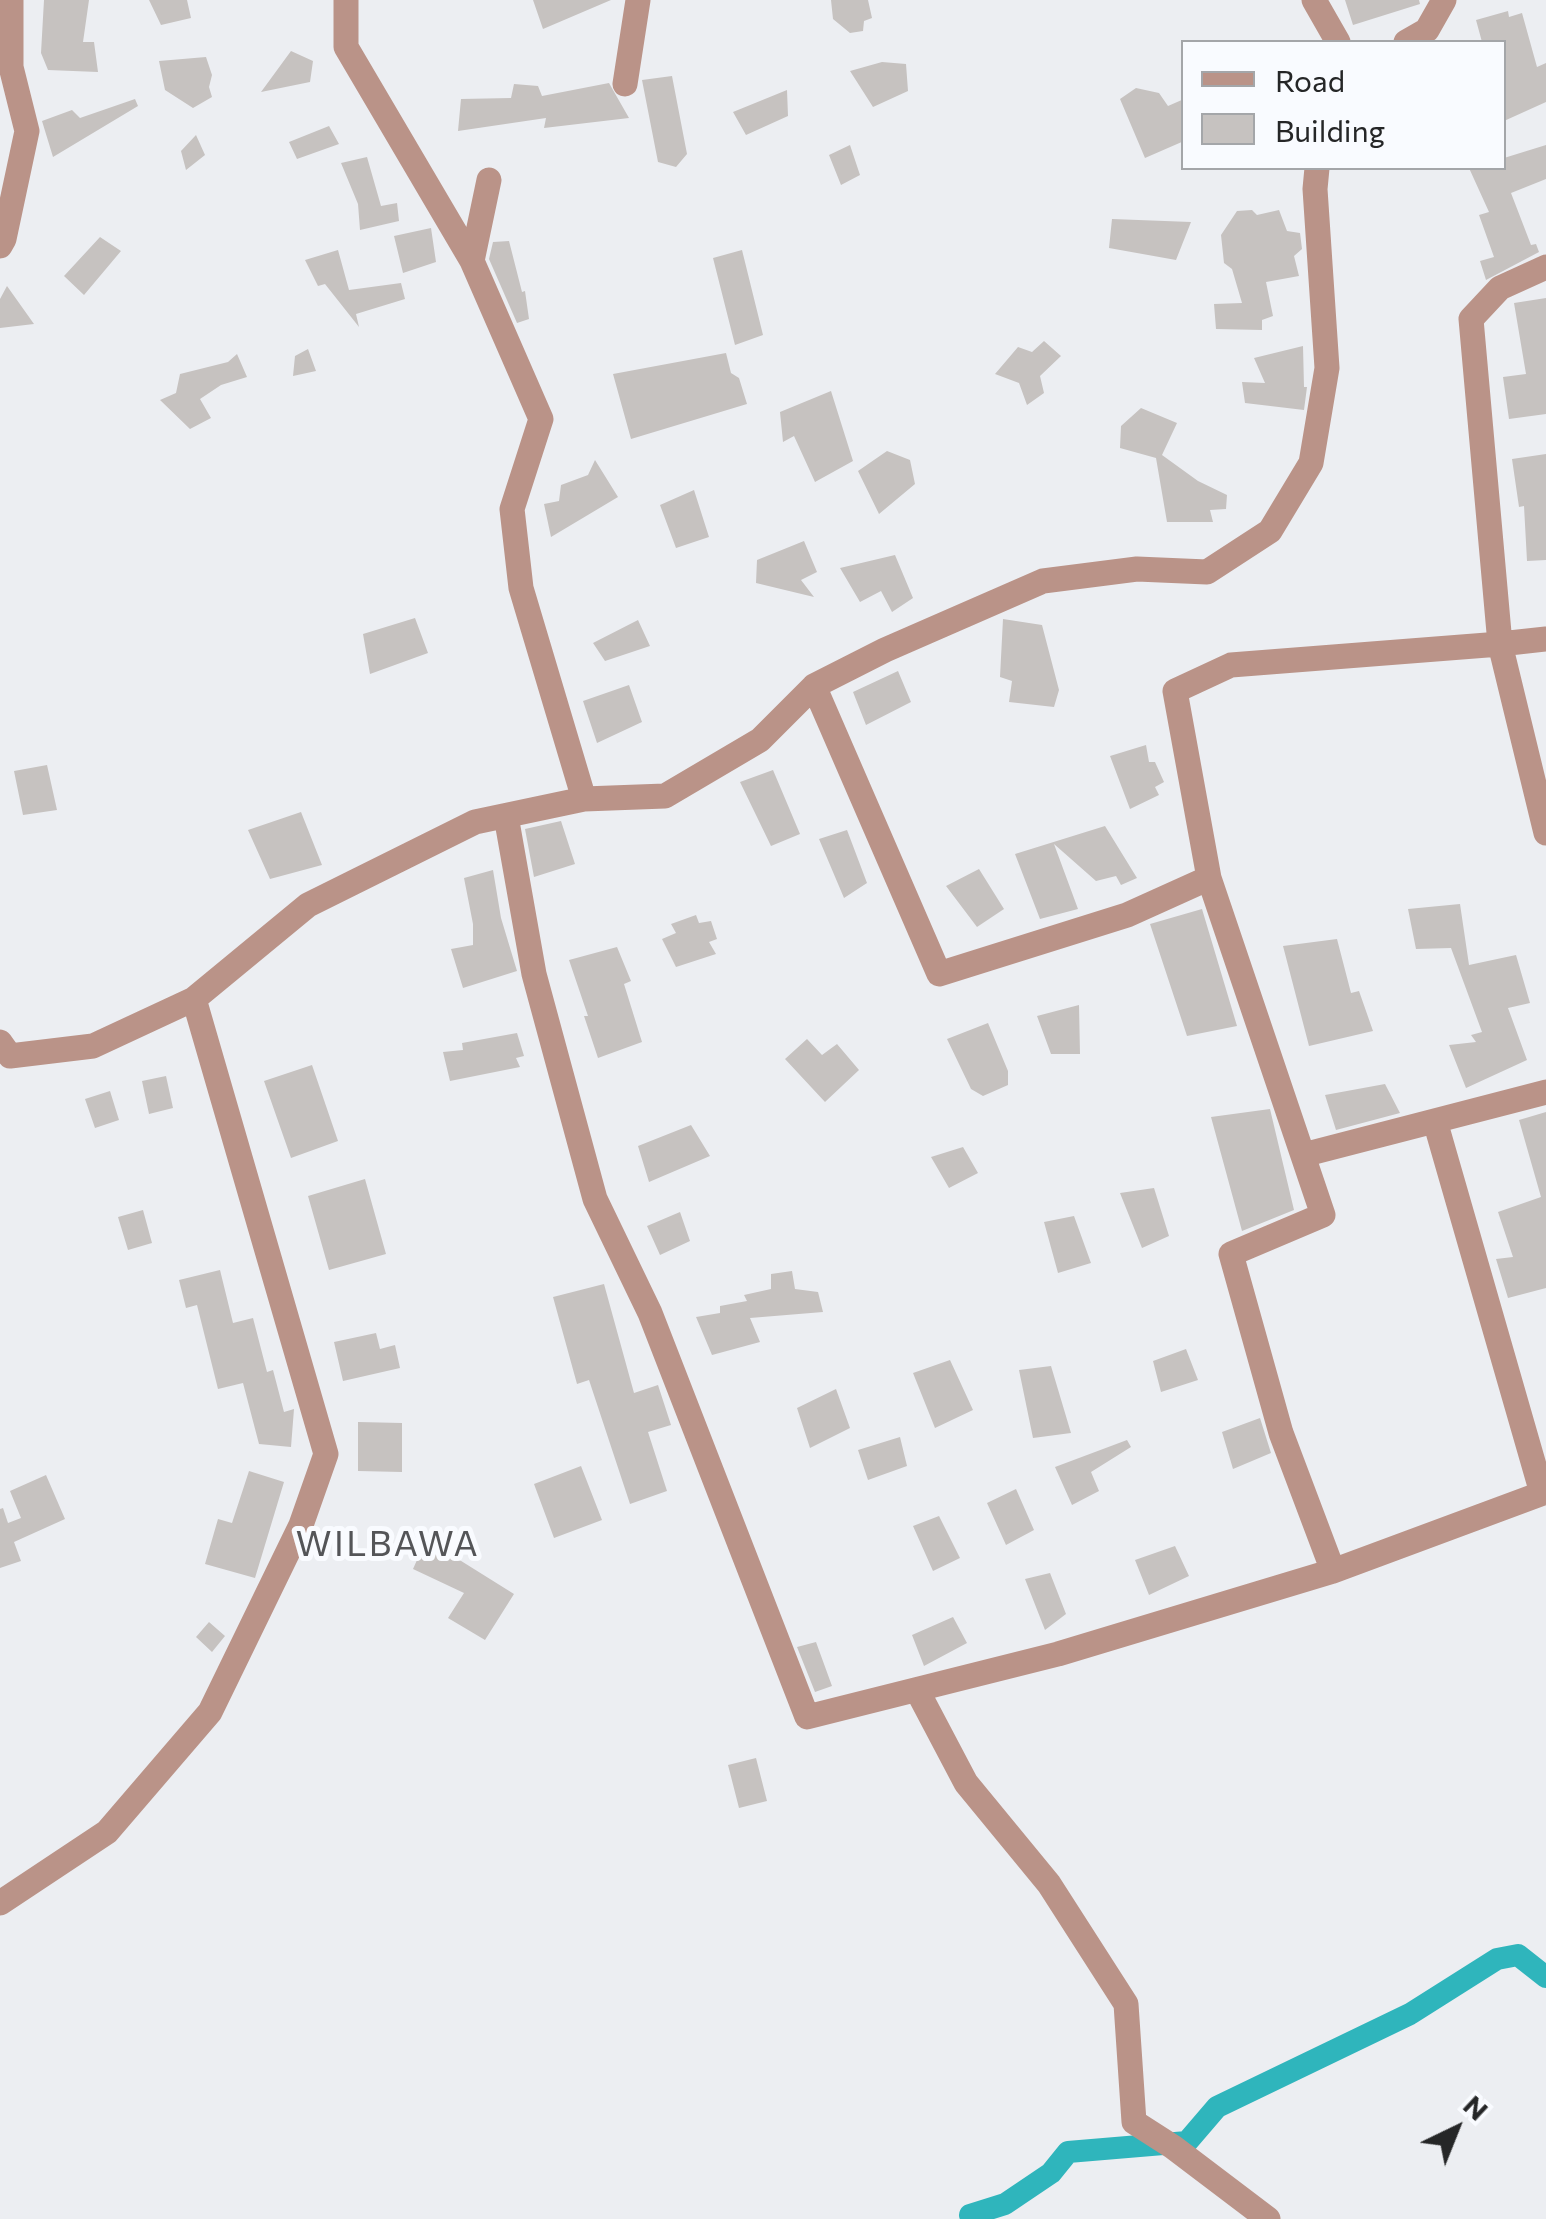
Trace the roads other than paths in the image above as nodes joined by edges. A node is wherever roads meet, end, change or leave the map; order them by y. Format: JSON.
{"nodes":[{"id":1,"x":11,"y":0,"type":"edge"},
{"id":2,"x":346,"y":0,"type":"edge"},
{"id":3,"x":638,"y":0,"type":"edge"},
{"id":4,"x":1314,"y":0,"type":"edge"},
{"id":5,"x":1444,"y":0,"type":"edge"},
{"id":6,"x":1337,"y":40,"type":"edge"},
{"id":7,"x":1410,"y":40,"type":"edge"},
{"id":8,"x":6,"y":72,"type":"edge"},
{"id":9,"x":625,"y":84,"type":"dead end"},
{"id":10,"x":1317,"y":170,"type":"edge"},
{"id":11,"x":489,"y":180,"type":"dead end"},
{"id":12,"x":0,"y":246,"type":"edge"},
{"id":13,"x":472,"y":262,"type":"junction"},
{"id":14,"x":1546,"y":267,"type":"edge"},
{"id":15,"x":1546,"y":639,"type":"edge"},
{"id":16,"x":1500,"y":644,"type":"junction"},
{"id":17,"x":814,"y":686,"type":"junction"},
{"id":18,"x":584,"y":799,"type":"junction"},
{"id":19,"x":506,"y":816,"type":"junction"},
{"id":20,"x":1546,"y":832,"type":"edge"},
{"id":21,"x":1209,"y":878,"type":"junction"},
{"id":22,"x":194,"y":999,"type":"junction"},
{"id":23,"x":0,"y":1042,"type":"edge"},
{"id":24,"x":1546,"y":1092,"type":"edge"},
{"id":25,"x":1434,"y":1121,"type":"junction"},
{"id":26,"x":1302,"y":1155,"type":"junction"},
{"id":27,"x":1544,"y":1493,"type":"edge"},
{"id":28,"x":1332,"y":1571,"type":"junction"},
{"id":29,"x":917,"y":1690,"type":"junction"},
{"id":30,"x":0,"y":1903,"type":"edge"},
{"id":31,"x":1268,"y":2219,"type":"edge"}],
"edges":[{"from":1,"to":8,"type":"street"},
{"from":2,"to":13,"type":"street"},
{"from":3,"to":9,"type":"street"},
{"from":4,"to":6,"type":"street"},
{"from":5,"to":7,"type":"street"},
{"from":8,"to":12,"type":"street"},
{"from":10,"to":17,"type":"street"},
{"from":11,"to":13,"type":"street"},
{"from":13,"to":18,"type":"street"},
{"from":14,"to":16,"type":"street"},
{"from":15,"to":16,"type":"street"},
{"from":16,"to":20,"type":"street"},
{"from":16,"to":21,"type":"street"},
{"from":17,"to":18,"type":"street"},
{"from":17,"to":21,"type":"street"},
{"from":18,"to":19,"type":"street"},
{"from":19,"to":22,"type":"street"},
{"from":19,"to":29,"type":"street"},
{"from":21,"to":26,"type":"street"},
{"from":22,"to":23,"type":"street"},
{"from":22,"to":30,"type":"street"},
{"from":24,"to":25,"type":"street"},
{"from":25,"to":26,"type":"street"},
{"from":25,"to":27,"type":"street"},
{"from":26,"to":28,"type":"street"},
{"from":27,"to":28,"type":"street"},
{"from":28,"to":29,"type":"street"},
{"from":29,"to":31,"type":"street"}]}
